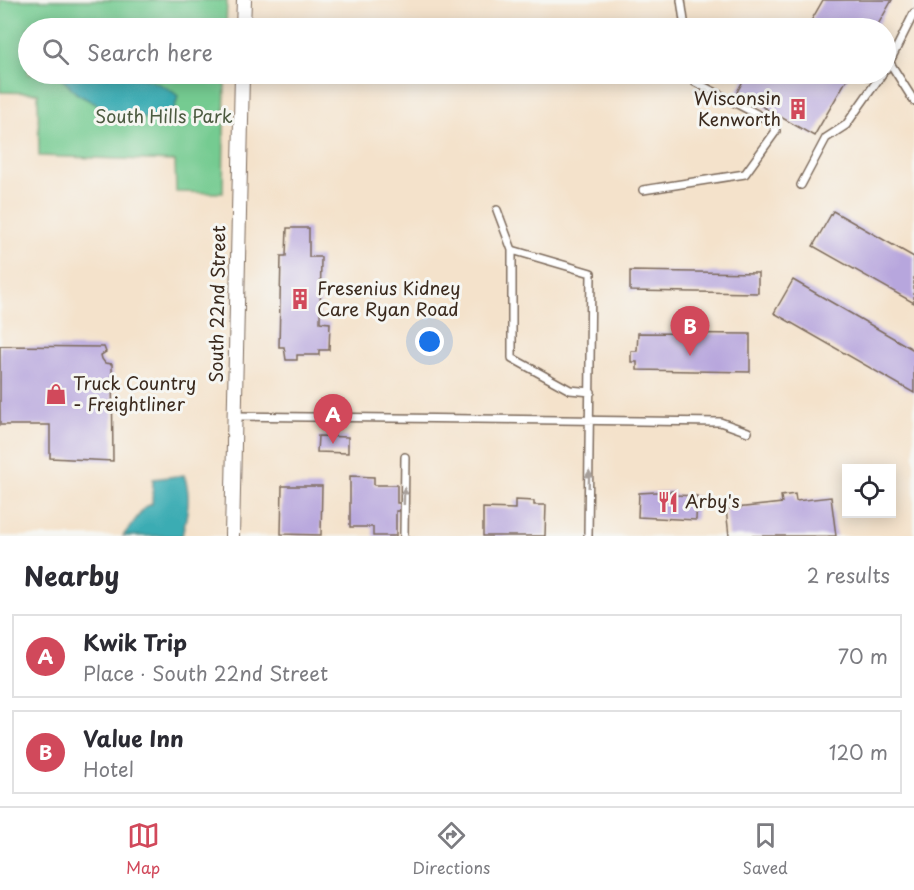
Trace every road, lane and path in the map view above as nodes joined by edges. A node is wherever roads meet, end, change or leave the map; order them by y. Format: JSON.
{"nodes":[{"id":1,"x":244,"y":0,"type":"edge"},
{"id":2,"x":681,"y":0,"type":"edge"},
{"id":3,"x":914,"y":13,"type":"edge"},
{"id":4,"x":243,"y":18,"type":"edge"},
{"id":5,"x":684,"y":18,"type":"edge"},
{"id":6,"x":896,"y":50,"type":"edge"},
{"id":7,"x":896,"y":77,"type":"edge"},
{"id":8,"x":242,"y":84,"type":"edge"},
{"id":9,"x":699,"y":84,"type":"edge"},
{"id":10,"x":875,"y":84,"type":"edge"},
{"id":11,"x":914,"y":101,"type":"edge"},
{"id":12,"x":801,"y":185,"type":"dead end"},
{"id":13,"x":643,"y":190,"type":"dead end"},
{"id":14,"x":497,"y":210,"type":"dead end"},
{"id":15,"x":512,"y":250,"type":"junction"},
{"id":16,"x":591,"y":392,"type":"junction"},
{"id":17,"x":234,"y":416,"type":"junction"},
{"id":18,"x":591,"y":422,"type":"junction"},
{"id":19,"x":748,"y":432,"type":"dead end"},
{"id":20,"x":405,"y":457,"type":"dead end"},
{"id":21,"x":232,"y":536,"type":"edge"},
{"id":22,"x":404,"y":536,"type":"edge"},
{"id":23,"x":588,"y":536,"type":"edge"}],
"edges":[{"from":1,"to":4,"type":"street"},
{"from":2,"to":5,"type":"lane"},
{"from":3,"to":6,"type":"lane"},
{"from":7,"to":11,"type":"lane"},
{"from":8,"to":17,"type":"street","name":"South 22nd Street"},
{"from":9,"to":13,"type":"lane"},
{"from":10,"to":12,"type":"lane"},
{"from":14,"to":15,"type":"lane"},
{"from":15,"to":16,"type":"lane"},
{"from":15,"to":16,"type":"lane"},
{"from":16,"to":18,"type":"lane"},
{"from":17,"to":18,"type":"lane"},
{"from":17,"to":21,"type":"street","name":"South 22nd Street"},
{"from":18,"to":19,"type":"lane"},
{"from":23,"to":18,"type":"lane","one_way":true},
{"from":22,"to":20,"type":"lane","one_way":true}]}
